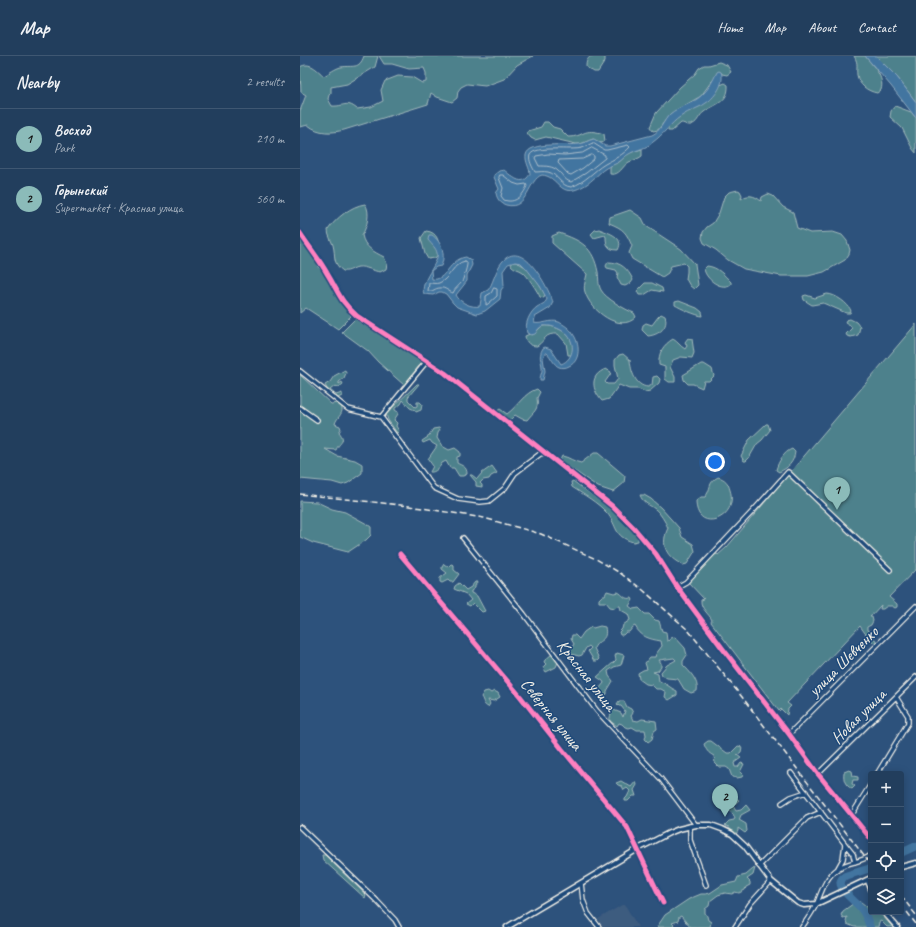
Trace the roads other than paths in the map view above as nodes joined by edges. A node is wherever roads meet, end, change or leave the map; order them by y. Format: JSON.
{"nodes":[{"id":1,"x":300,"y":233,"type":"edge"},
{"id":2,"x":427,"y":361,"type":"junction"},
{"id":3,"x":300,"y":372,"type":"edge"},
{"id":4,"x":300,"y":408,"type":"edge"},
{"id":5,"x":381,"y":416,"type":"junction"},
{"id":6,"x":318,"y":420,"type":"dead end"},
{"id":7,"x":545,"y":452,"type":"junction"},
{"id":8,"x":463,"y":538,"type":"dead end"},
{"id":9,"x":400,"y":554,"type":"dead end"},
{"id":10,"x":890,"y":570,"type":"dead end"},
{"id":11,"x":677,"y":587,"type":"junction"},
{"id":12,"x":916,"y":606,"type":"edge"},
{"id":13,"x":916,"y":677,"type":"edge"},
{"id":14,"x":896,"y":697,"type":"junction"},
{"id":15,"x":789,"y":734,"type":"junction"},
{"id":16,"x":879,"y":771,"type":"edge"},
{"id":17,"x":791,"y":773,"type":"dead end"},
{"id":18,"x":818,"y":774,"type":"junction"},
{"id":19,"x":868,"y":789,"type":"edge"},
{"id":20,"x":806,"y":792,"type":"junction"},
{"id":21,"x":782,"y":804,"type":"dead end"},
{"id":22,"x":821,"y":812,"type":"junction"},
{"id":23,"x":851,"y":816,"type":"junction"},
{"id":24,"x":696,"y":825,"type":"junction"},
{"id":25,"x":300,"y":826,"type":"edge"},
{"id":26,"x":690,"y":826,"type":"junction"},
{"id":27,"x":868,"y":836,"type":"edge"},
{"id":28,"x":845,"y":844,"type":"junction"},
{"id":29,"x":638,"y":849,"type":"junction"},
{"id":30,"x":868,"y":858,"type":"edge"},
{"id":31,"x":855,"y":862,"type":"junction"},
{"id":32,"x":916,"y":863,"type":"edge"},
{"id":33,"x":759,"y":866,"type":"junction"},
{"id":34,"x":904,"y":866,"type":"edge"},
{"id":35,"x":838,"y":868,"type":"junction"},
{"id":36,"x":868,"y":880,"type":"edge"},
{"id":37,"x":771,"y":881,"type":"junction"},
{"id":38,"x":581,"y":883,"type":"junction"},
{"id":39,"x":706,"y":885,"type":"dead end"},
{"id":40,"x":663,"y":903,"type":"dead end"},
{"id":41,"x":816,"y":904,"type":"junction"},
{"id":42,"x":887,"y":915,"type":"edge"},
{"id":43,"x":399,"y":927,"type":"edge"},
{"id":44,"x":507,"y":927,"type":"edge"},
{"id":45,"x":599,"y":927,"type":"edge"},
{"id":46,"x":735,"y":927,"type":"edge"},
{"id":47,"x":802,"y":927,"type":"edge"},
{"id":48,"x":897,"y":927,"type":"edge"}],
"edges":[{"from":1,"to":2,"type":"street"},
{"from":2,"to":5,"type":"street"},
{"from":2,"to":7,"type":"street"},
{"from":3,"to":5,"type":"street"},
{"from":4,"to":6,"type":"street"},
{"from":5,"to":7,"type":"street"},
{"from":7,"to":11,"type":"street"},
{"from":8,"to":24,"type":"street","name":"Красная улица"},
{"from":9,"to":29,"type":"street","name":"Северная улица"},
{"from":10,"to":11,"type":"street"},
{"from":11,"to":15,"type":"street"},
{"from":12,"to":15,"type":"street","name":"улица Шевченко"},
{"from":13,"to":14,"type":"street","name":"Новая улица"},
{"from":14,"to":16,"type":"street"},
{"from":14,"to":18,"type":"street","name":"Новая улица"},
{"from":15,"to":18,"type":"street"},
{"from":17,"to":20,"type":"street"},
{"from":18,"to":23,"type":"street"},
{"from":19,"to":23,"type":"street"},
{"from":20,"to":21,"type":"street"},
{"from":20,"to":22,"type":"street"},
{"from":22,"to":28,"type":"street"},
{"from":22,"to":33,"type":"street"},
{"from":23,"to":27,"type":"street"},
{"from":24,"to":26,"type":"street"},
{"from":24,"to":33,"type":"street"},
{"from":25,"to":43,"type":"street"},
{"from":26,"to":29,"type":"street"},
{"from":26,"to":39,"type":"street"},
{"from":28,"to":31,"type":"street"},
{"from":28,"to":35,"type":"street"},
{"from":29,"to":38,"type":"street"},
{"from":29,"to":40,"type":"street","name":"Северная улица"},
{"from":30,"to":31,"type":"street"},
{"from":31,"to":35,"type":"street"},
{"from":32,"to":34,"type":"street"},
{"from":33,"to":37,"type":"street"},
{"from":35,"to":41,"type":"street"},
{"from":36,"to":41,"type":"street"},
{"from":37,"to":41,"type":"street"},
{"from":37,"to":46,"type":"street"},
{"from":38,"to":44,"type":"street"},
{"from":38,"to":45,"type":"street"},
{"from":41,"to":47,"type":"street"},
{"from":42,"to":48,"type":"street"}]}
